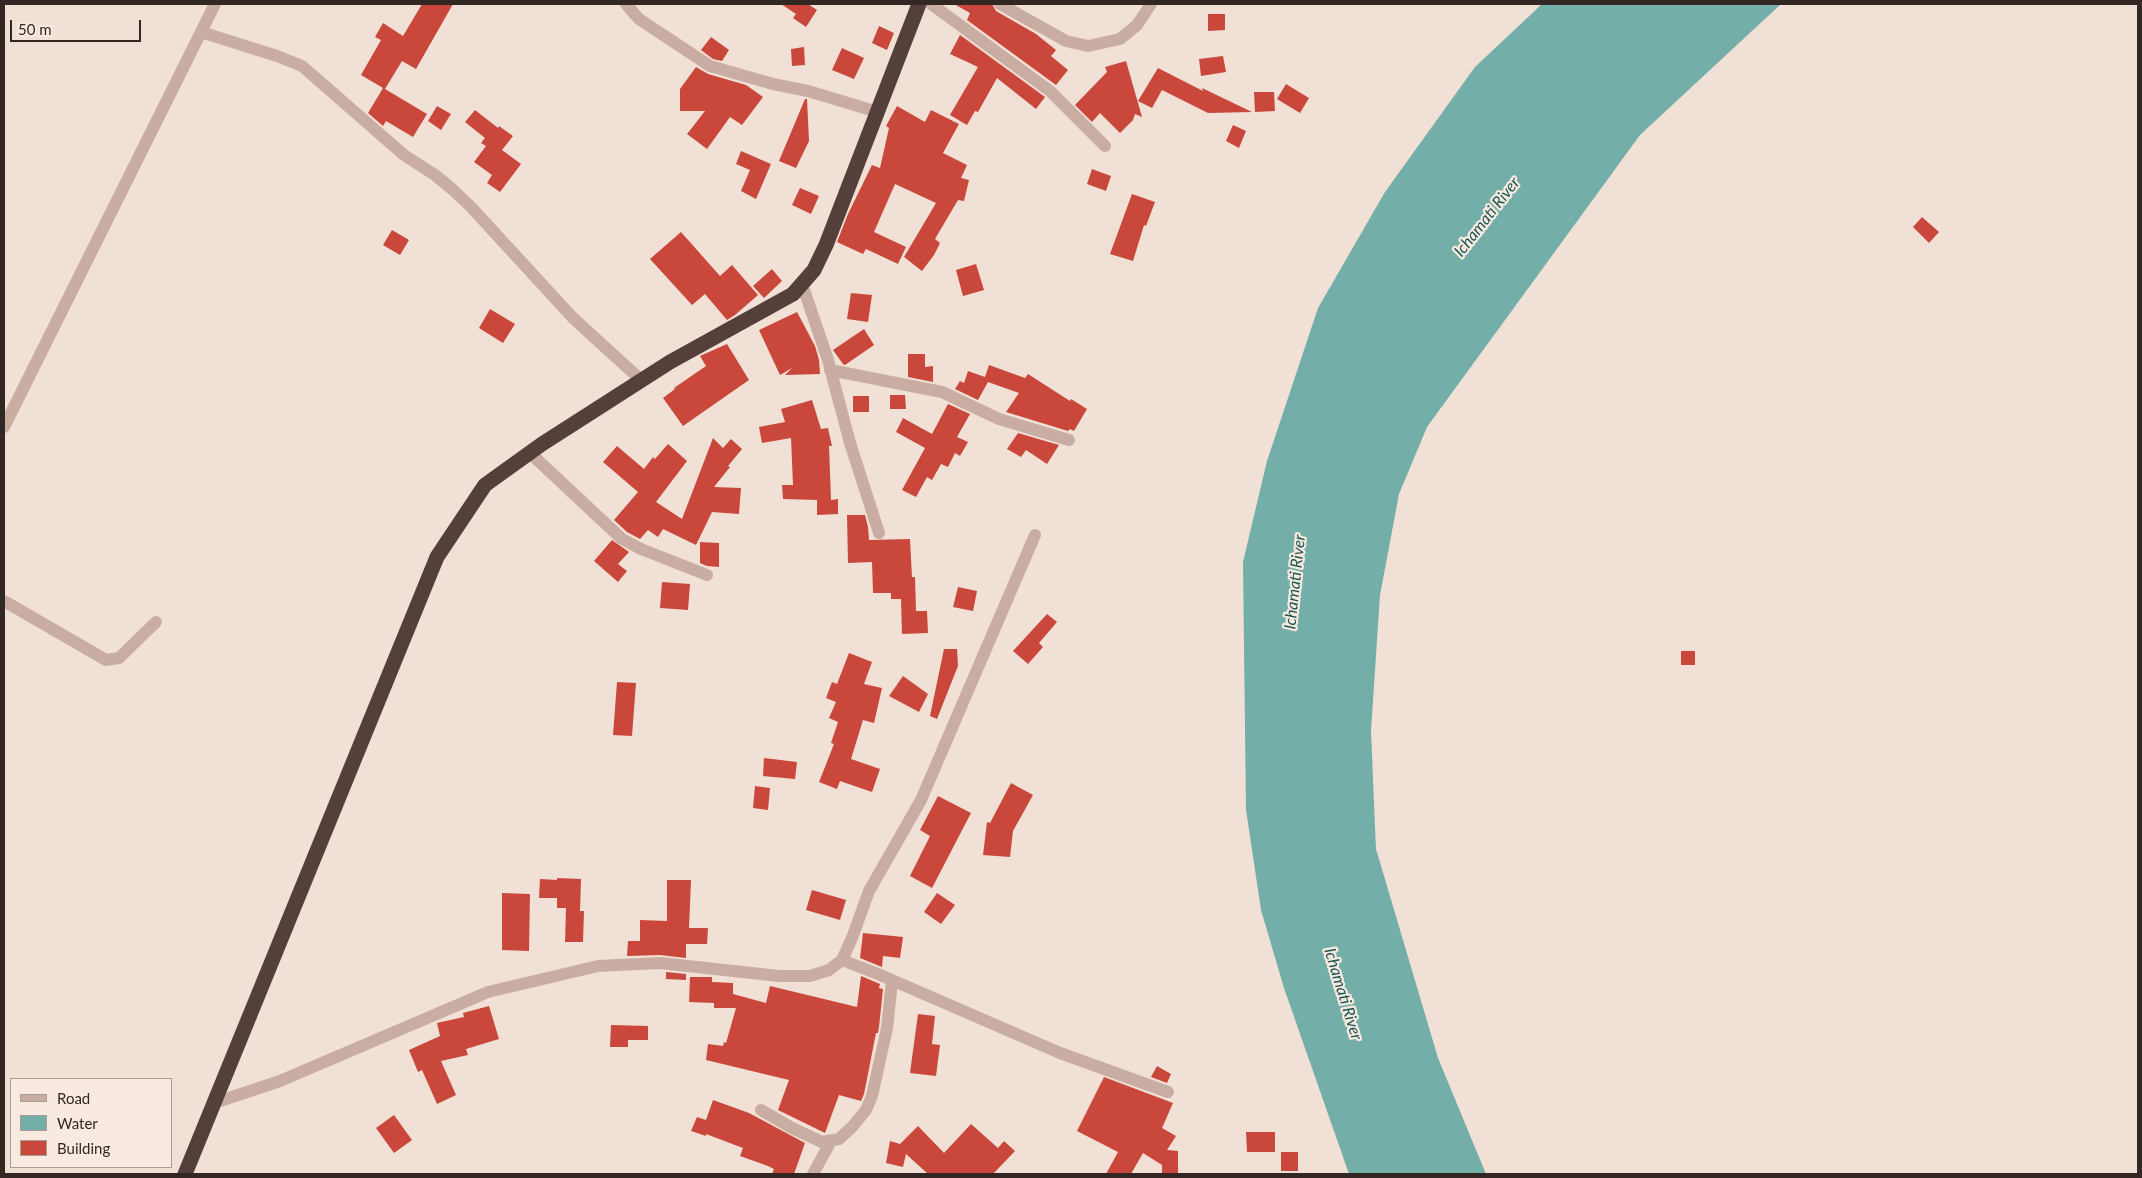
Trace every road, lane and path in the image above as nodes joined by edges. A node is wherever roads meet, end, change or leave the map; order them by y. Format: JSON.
{"nodes":[{"id":1,"x":215,"y":4,"type":"edge"},
{"id":2,"x":626,"y":4,"type":"edge"},
{"id":3,"x":920,"y":4,"type":"edge"},
{"id":4,"x":931,"y":4,"type":"edge"},
{"id":5,"x":1000,"y":4,"type":"edge"},
{"id":6,"x":1151,"y":4,"type":"edge"},
{"id":7,"x":201,"y":32,"type":"junction"},
{"id":8,"x":878,"y":112,"type":"junction"},
{"id":9,"x":1104,"y":146,"type":"dead end"},
{"id":10,"x":802,"y":284,"type":"junction"},
{"id":11,"x":830,"y":370,"type":"junction"},
{"id":12,"x":641,"y":380,"type":"junction"},
{"id":13,"x":4,"y":426,"type":"edge"},
{"id":14,"x":1069,"y":440,"type":"dead end"},
{"id":15,"x":530,"y":452,"type":"junction"},
{"id":16,"x":879,"y":533,"type":"dead end"},
{"id":17,"x":1035,"y":535,"type":"dead end"},
{"id":18,"x":707,"y":575,"type":"dead end"},
{"id":19,"x":4,"y":601,"type":"edge"},
{"id":20,"x":156,"y":622,"type":"dead end"},
{"id":21,"x":842,"y":960,"type":"junction"},
{"id":22,"x":892,"y":981,"type":"junction"},
{"id":23,"x":1168,"y":1092,"type":"dead end"},
{"id":24,"x":214,"y":1102,"type":"junction"},
{"id":25,"x":761,"y":1110,"type":"dead end"},
{"id":26,"x":831,"y":1141,"type":"junction"},
{"id":27,"x":185,"y":1174,"type":"edge"},
{"id":28,"x":813,"y":1174,"type":"edge"}],
"edges":[{"from":1,"to":7,"type":"street"},
{"from":2,"to":8,"type":"street"},
{"from":3,"to":8,"type":"highway"},
{"from":4,"to":9,"type":"street"},
{"from":5,"to":6,"type":"street"},
{"from":7,"to":12,"type":"street"},
{"from":7,"to":13,"type":"street"},
{"from":8,"to":10,"type":"highway"},
{"from":10,"to":11,"type":"street"},
{"from":10,"to":12,"type":"highway"},
{"from":11,"to":14,"type":"street"},
{"from":11,"to":16,"type":"street"},
{"from":12,"to":15,"type":"highway"},
{"from":15,"to":18,"type":"street"},
{"from":15,"to":24,"type":"highway"},
{"from":17,"to":21,"type":"street"},
{"from":19,"to":20,"type":"street"},
{"from":21,"to":22,"type":"street"},
{"from":21,"to":24,"type":"street"},
{"from":22,"to":23,"type":"street"},
{"from":22,"to":26,"type":"street"},
{"from":24,"to":27,"type":"highway"},
{"from":25,"to":26,"type":"street"},
{"from":26,"to":28,"type":"street"}]}
